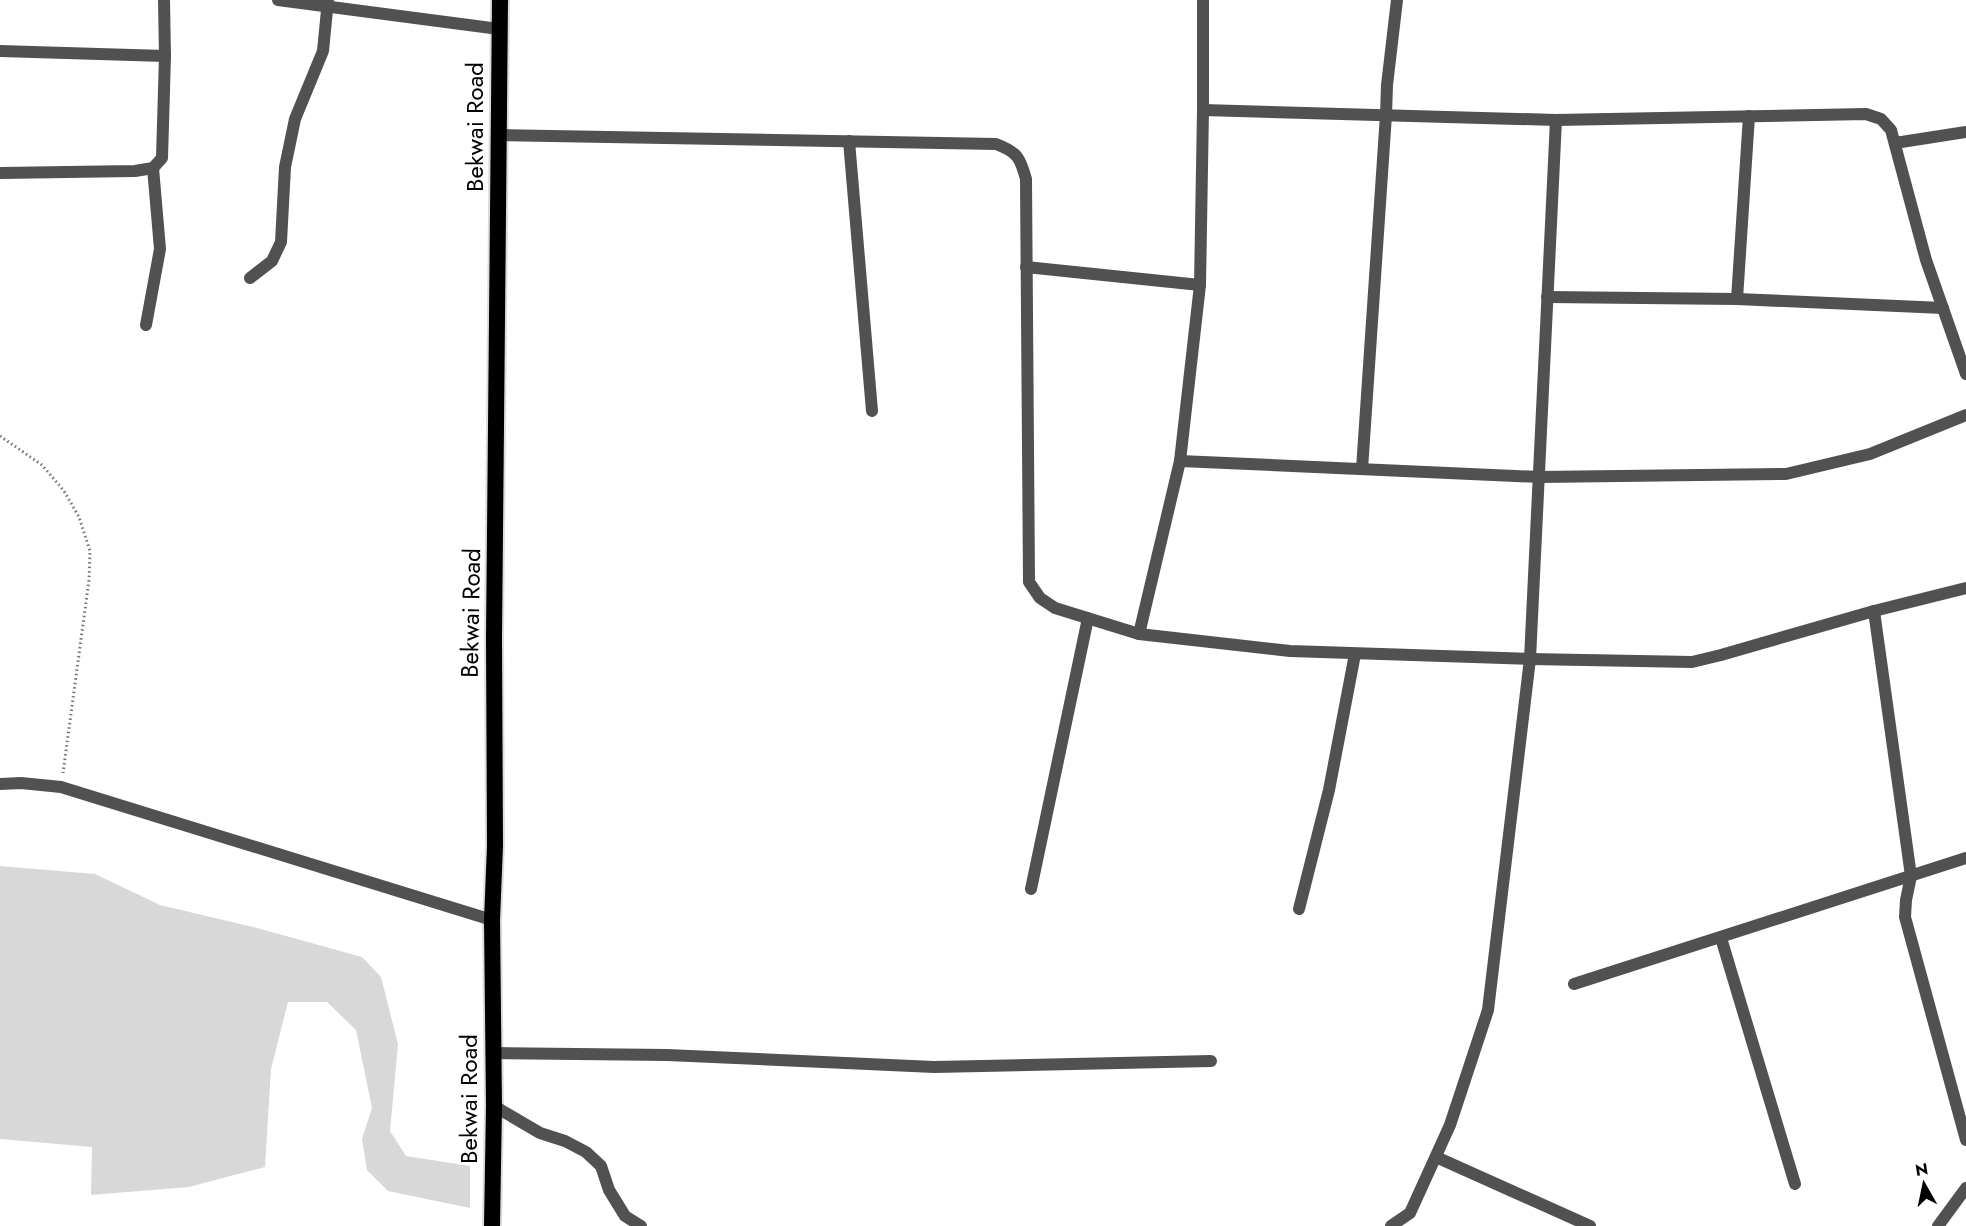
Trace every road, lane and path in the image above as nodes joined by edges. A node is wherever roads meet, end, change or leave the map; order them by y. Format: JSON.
{"nodes":[{"id":1,"x":164,"y":0,"type":"edge"},
{"id":2,"x":278,"y":0,"type":"edge"},
{"id":3,"x":500,"y":0,"type":"edge"},
{"id":4,"x":1203,"y":0,"type":"edge"},
{"id":5,"x":1397,"y":0,"type":"edge"},
{"id":6,"x":328,"y":3,"type":"edge"},
{"id":7,"x":499,"y":29,"type":"junction"},
{"id":8,"x":0,"y":51,"type":"edge"},
{"id":9,"x":165,"y":56,"type":"junction"},
{"id":10,"x":1203,"y":110,"type":"junction"},
{"id":11,"x":1386,"y":115,"type":"junction"},
{"id":12,"x":1749,"y":116,"type":"junction"},
{"id":13,"x":1556,"y":120,"type":"junction"},
{"id":14,"x":1966,"y":132,"type":"edge"},
{"id":15,"x":500,"y":135,"type":"junction"},
{"id":16,"x":849,"y":141,"type":"junction"},
{"id":17,"x":1895,"y":143,"type":"junction"},
{"id":18,"x":153,"y":168,"type":"junction"},
{"id":19,"x":0,"y":173,"type":"edge"},
{"id":20,"x":1026,"y":267,"type":"junction"},
{"id":21,"x":250,"y":278,"type":"dead end"},
{"id":22,"x":1200,"y":285,"type":"junction"},
{"id":23,"x":1547,"y":297,"type":"junction"},
{"id":24,"x":1737,"y":299,"type":"junction"},
{"id":25,"x":1943,"y":308,"type":"junction"},
{"id":26,"x":146,"y":325,"type":"dead end"},
{"id":27,"x":1966,"y":374,"type":"edge"},
{"id":28,"x":872,"y":411,"type":"dead end"},
{"id":29,"x":1966,"y":415,"type":"edge"},
{"id":30,"x":0,"y":436,"type":"edge"},
{"id":31,"x":1180,"y":461,"type":"junction"},
{"id":32,"x":1362,"y":469,"type":"junction"},
{"id":33,"x":1539,"y":477,"type":"junction"},
{"id":34,"x":1966,"y":588,"type":"edge"},
{"id":35,"x":1874,"y":611,"type":"junction"},
{"id":36,"x":1088,"y":618,"type":"junction"},
{"id":37,"x":1139,"y":634,"type":"junction"},
{"id":38,"x":1355,"y":654,"type":"junction"},
{"id":39,"x":1530,"y":659,"type":"junction"},
{"id":40,"x":0,"y":784,"type":"edge"},
{"id":41,"x":61,"y":787,"type":"junction"},
{"id":42,"x":1966,"y":858,"type":"edge"},
{"id":43,"x":1911,"y":876,"type":"junction"},
{"id":44,"x":1031,"y":889,"type":"dead end"},
{"id":45,"x":1299,"y":909,"type":"dead end"},
{"id":46,"x":492,"y":920,"type":"junction"},
{"id":47,"x":1721,"y":938,"type":"junction"},
{"id":48,"x":1574,"y":984,"type":"dead end"},
{"id":49,"x":494,"y":1053,"type":"junction"},
{"id":50,"x":1211,"y":1061,"type":"dead end"},
{"id":51,"x":494,"y":1106,"type":"junction"},
{"id":52,"x":1966,"y":1140,"type":"edge"},
{"id":53,"x":1436,"y":1157,"type":"junction"},
{"id":54,"x":1795,"y":1184,"type":"dead end"},
{"id":55,"x":1966,"y":1188,"type":"edge"},
{"id":56,"x":492,"y":1226,"type":"edge"},
{"id":57,"x":641,"y":1226,"type":"edge"},
{"id":58,"x":1391,"y":1226,"type":"edge"},
{"id":59,"x":1590,"y":1226,"type":"edge"},
{"id":60,"x":1938,"y":1226,"type":"edge"}],
"edges":[{"from":1,"to":9,"type":"street"},
{"from":2,"to":6,"type":"street"},
{"from":3,"to":7,"type":"highway","name":"Bekwai Road"},
{"from":4,"to":10,"type":"street"},
{"from":5,"to":11,"type":"street"},
{"from":6,"to":7,"type":"street"},
{"from":6,"to":21,"type":"street"},
{"from":7,"to":15,"type":"highway","name":"Bekwai Road"},
{"from":8,"to":9,"type":"street"},
{"from":9,"to":18,"type":"street"},
{"from":10,"to":11,"type":"street"},
{"from":10,"to":22,"type":"street"},
{"from":11,"to":13,"type":"street"},
{"from":11,"to":32,"type":"street"},
{"from":12,"to":13,"type":"street"},
{"from":12,"to":17,"type":"street"},
{"from":12,"to":24,"type":"street"},
{"from":13,"to":23,"type":"street"},
{"from":14,"to":17,"type":"street"},
{"from":15,"to":16,"type":"street"},
{"from":15,"to":46,"type":"highway","name":"Bekwai Road"},
{"from":16,"to":20,"type":"street"},
{"from":16,"to":28,"type":"street"},
{"from":17,"to":25,"type":"street"},
{"from":18,"to":19,"type":"street"},
{"from":18,"to":26,"type":"street"},
{"from":20,"to":22,"type":"street"},
{"from":20,"to":36,"type":"street"},
{"from":22,"to":31,"type":"street"},
{"from":23,"to":24,"type":"street"},
{"from":23,"to":33,"type":"street"},
{"from":24,"to":25,"type":"street"},
{"from":25,"to":27,"type":"street"},
{"from":29,"to":33,"type":"street"},
{"from":30,"to":41,"type":"path"},
{"from":31,"to":32,"type":"street"},
{"from":31,"to":37,"type":"street"},
{"from":32,"to":33,"type":"street"},
{"from":33,"to":39,"type":"street"},
{"from":34,"to":35,"type":"street"},
{"from":35,"to":39,"type":"street"},
{"from":35,"to":43,"type":"street"},
{"from":36,"to":37,"type":"street"},
{"from":36,"to":44,"type":"street"},
{"from":37,"to":38,"type":"street"},
{"from":38,"to":39,"type":"street"},
{"from":38,"to":45,"type":"street"},
{"from":39,"to":53,"type":"street"},
{"from":40,"to":41,"type":"street"},
{"from":41,"to":46,"type":"street"},
{"from":42,"to":43,"type":"street"},
{"from":43,"to":47,"type":"street"},
{"from":43,"to":52,"type":"street"},
{"from":46,"to":49,"type":"highway","name":"Bekwai Road"},
{"from":47,"to":48,"type":"street"},
{"from":47,"to":54,"type":"street"},
{"from":49,"to":50,"type":"street"},
{"from":49,"to":51,"type":"highway","name":"Bekwai Road"},
{"from":51,"to":56,"type":"highway","name":"Bekwai Road"},
{"from":51,"to":57,"type":"street"},
{"from":53,"to":58,"type":"street"},
{"from":53,"to":59,"type":"street"},
{"from":55,"to":60,"type":"street"}]}
